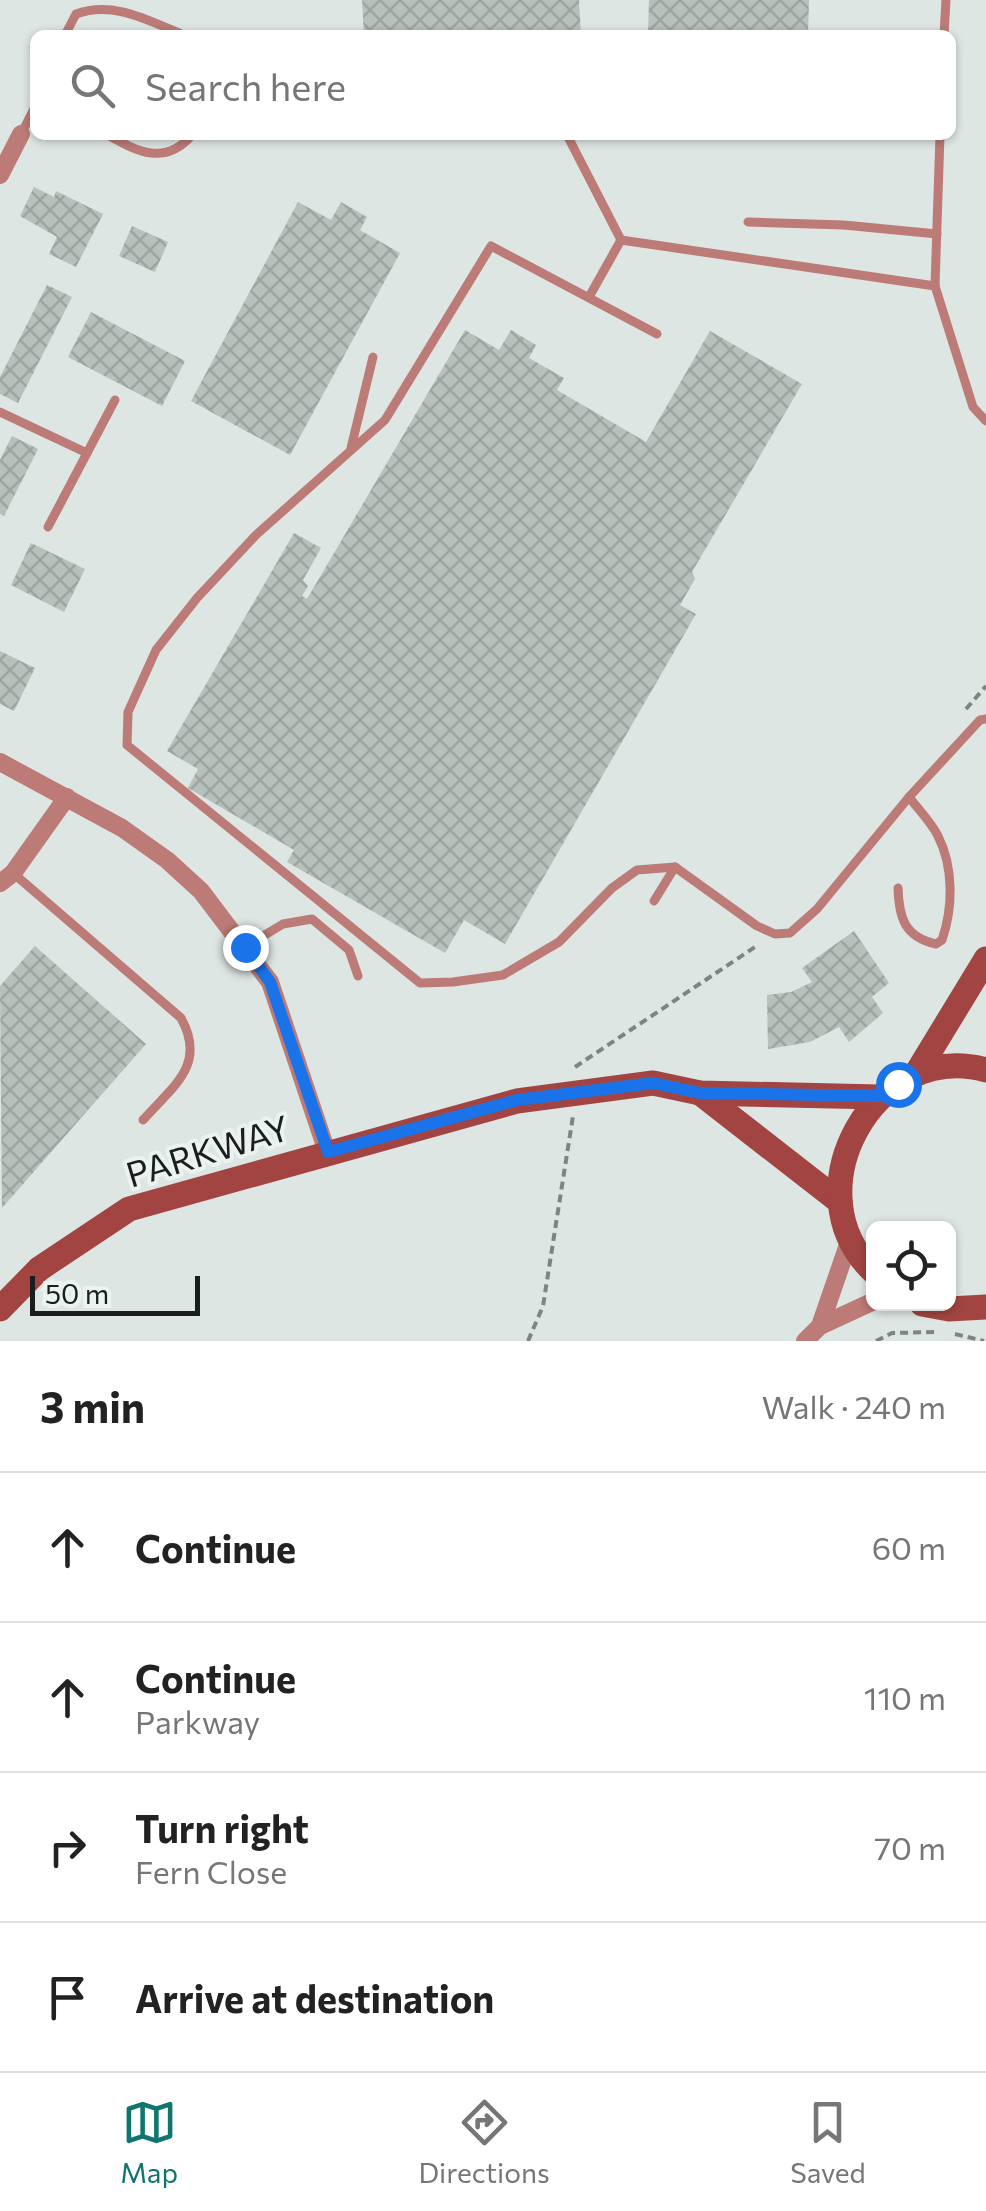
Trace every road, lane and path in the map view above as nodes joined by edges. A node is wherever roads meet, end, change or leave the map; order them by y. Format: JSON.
{"nodes":[{"id":1,"x":946,"y":0,"type":"edge"},
{"id":2,"x":68,"y":30,"type":"edge"},
{"id":3,"x":171,"y":30,"type":"edge"},
{"id":4,"x":944,"y":30,"type":"edge"},
{"id":5,"x":30,"y":117,"type":"edge"},
{"id":6,"x":21,"y":134,"type":"joint"},
{"id":7,"x":117,"y":140,"type":"edge"},
{"id":8,"x":186,"y":140,"type":"edge"},
{"id":9,"x":570,"y":140,"type":"edge"},
{"id":10,"x":940,"y":140,"type":"edge"},
{"id":11,"x":0,"y":176,"type":"edge"},
{"id":12,"x":748,"y":222,"type":"dead end"},
{"id":13,"x":937,"y":234,"type":"junction"},
{"id":14,"x":621,"y":240,"type":"junction"},
{"id":15,"x":935,"y":286,"type":"junction"},
{"id":16,"x":590,"y":298,"type":"junction"},
{"id":17,"x":657,"y":334,"type":"dead end"},
{"id":18,"x":373,"y":357,"type":"dead end"},
{"id":19,"x":115,"y":400,"type":"dead end"},
{"id":20,"x":0,"y":412,"type":"edge"},
{"id":21,"x":986,"y":421,"type":"edge"},
{"id":22,"x":350,"y":451,"type":"junction"},
{"id":23,"x":87,"y":453,"type":"junction"},
{"id":24,"x":48,"y":527,"type":"dead end"},
{"id":25,"x":986,"y":719,"type":"edge"},
{"id":26,"x":0,"y":762,"type":"edge"},
{"id":27,"x":67,"y":797,"type":"junction"},
{"id":28,"x":909,"y":797,"type":"junction"},
{"id":29,"x":675,"y":867,"type":"junction"},
{"id":30,"x":6,"y":878,"type":"edge"},
{"id":31,"x":898,"y":888,"type":"dead end"},
{"id":32,"x":654,"y":902,"type":"dead end"},
{"id":33,"x":775,"y":934,"type":"junction"},
{"id":34,"x":245,"y":947,"type":"junction"},
{"id":35,"x":986,"y":959,"type":"edge"},
{"id":36,"x":358,"y":976,"type":"dead end"},
{"id":37,"x":986,"y":1070,"type":"edge"},
{"id":38,"x":916,"y":1074,"type":"junction"},
{"id":39,"x":576,"y":1093,"type":"junction"},
{"id":40,"x":700,"y":1093,"type":"junction"},
{"id":41,"x":880,"y":1096,"type":"junction"},
{"id":42,"x":143,"y":1120,"type":"dead end"},
{"id":43,"x":328,"y":1152,"type":"junction"},
{"id":44,"x":840,"y":1202,"type":"junction"},
{"id":45,"x":850,"y":1239,"type":"junction"},
{"id":46,"x":866,"y":1261,"type":"edge"},
{"id":47,"x":866,"y":1305,"type":"edge"},
{"id":48,"x":0,"y":1309,"type":"edge"},
{"id":49,"x":956,"y":1310,"type":"edge"},
{"id":50,"x":983,"y":1310,"type":"edge"},
{"id":51,"x":820,"y":1326,"type":"junction"},
{"id":52,"x":528,"y":1341,"type":"edge"},
{"id":53,"x":805,"y":1341,"type":"edge"},
{"id":54,"x":876,"y":1341,"type":"edge"},
{"id":55,"x":984,"y":1341,"type":"edge"}],
"edges":[{"from":1,"to":4,"type":"lane"},
{"from":2,"to":3,"type":"lane"},
{"from":5,"to":6,"type":"lane"},
{"from":6,"to":11,"type":"street"},
{"from":7,"to":8,"type":"lane"},
{"from":9,"to":14,"type":"lane"},
{"from":10,"to":13,"type":"lane"},
{"from":12,"to":13,"type":"lane"},
{"from":13,"to":15,"type":"lane"},
{"from":14,"to":15,"type":"lane"},
{"from":14,"to":16,"type":"lane"},
{"from":15,"to":21,"type":"lane"},
{"from":16,"to":17,"type":"lane"},
{"from":16,"to":22,"type":"lane"},
{"from":18,"to":22,"type":"lane"},
{"from":19,"to":23,"type":"lane"},
{"from":20,"to":23,"type":"lane"},
{"from":22,"to":29,"type":"lane"},
{"from":23,"to":24,"type":"lane"},
{"from":25,"to":28,"type":"lane"},
{"from":26,"to":27,"type":"street"},
{"from":27,"to":30,"type":"street"},
{"from":27,"to":34,"type":"street"},
{"from":28,"to":31,"type":"lane"},
{"from":28,"to":33,"type":"lane"},
{"from":29,"to":32,"type":"lane"},
{"from":29,"to":33,"type":"lane"},
{"from":30,"to":42,"type":"lane"},
{"from":33,"to":39,"type":"path"},
{"from":34,"to":36,"type":"lane"},
{"from":34,"to":43,"type":"street"},
{"from":35,"to":38,"type":"street"},
{"from":37,"to":38,"type":"street"},
{"from":38,"to":41,"type":"street"},
{"from":39,"to":40,"type":"street","name":"PARKWAY"},
{"from":39,"to":43,"type":"street","name":"PARKWAY"},
{"from":39,"to":52,"type":"path"},
{"from":40,"to":41,"type":"street","name":"PARKWAY"},
{"from":40,"to":44,"type":"street"},
{"from":41,"to":44,"type":"street"},
{"from":43,"to":48,"type":"street","name":"PARKWAY"},
{"from":44,"to":45,"type":"street"},
{"from":45,"to":46,"type":"street"},
{"from":45,"to":51,"type":"street"},
{"from":47,"to":51,"type":"street"},
{"from":49,"to":50,"type":"street"},
{"from":51,"to":53,"type":"street"},
{"from":54,"to":55,"type":"path"}]}
